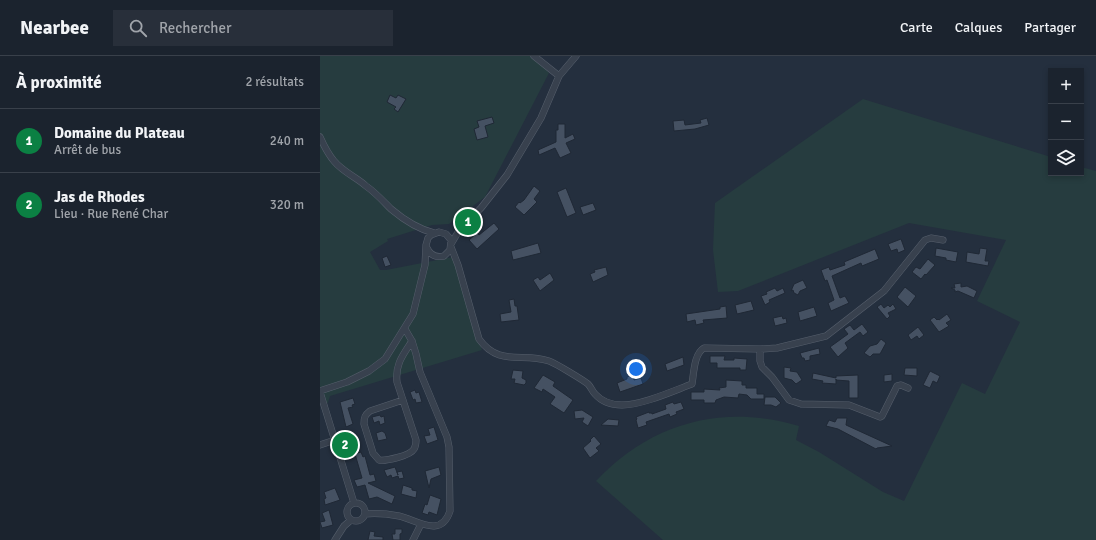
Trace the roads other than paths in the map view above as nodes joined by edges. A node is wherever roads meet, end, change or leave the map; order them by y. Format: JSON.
{"nodes":[{"id":1,"x":534,"y":56,"type":"edge"},
{"id":2,"x":576,"y":56,"type":"edge"},
{"id":3,"x":559,"y":76,"type":"junction"},
{"id":4,"x":320,"y":137,"type":"edge"},
{"id":5,"x":460,"y":228,"type":"junction"},
{"id":6,"x":422,"y":230,"type":"junction"},
{"id":7,"x":434,"y":233,"type":"junction"},
{"id":8,"x":443,"y":233,"type":"junction"},
{"id":9,"x":428,"y":238,"type":"junction"},
{"id":10,"x":943,"y":240,"type":"dead end"},
{"id":11,"x":451,"y":246,"type":"junction"},
{"id":12,"x":427,"y":248,"type":"junction"},
{"id":13,"x":446,"y":255,"type":"junction"},
{"id":14,"x":434,"y":256,"type":"junction"},
{"id":15,"x":456,"y":259,"type":"junction"},
{"id":16,"x":425,"y":265,"type":"junction"},
{"id":17,"x":404,"y":329,"type":"junction"},
{"id":18,"x":412,"y":341,"type":"junction"},
{"id":19,"x":760,"y":349,"type":"junction"},
{"id":20,"x":908,"y":388,"type":"dead end"},
{"id":21,"x":320,"y":392,"type":"edge"},
{"id":22,"x":403,"y":400,"type":"junction"},
{"id":23,"x":335,"y":440,"type":"junction"},
{"id":24,"x":320,"y":445,"type":"edge"},
{"id":25,"x":354,"y":503,"type":"junction"},
{"id":26,"x":365,"y":514,"type":"junction"},
{"id":27,"x":352,"y":520,"type":"junction"},
{"id":28,"x":421,"y":524,"type":"junction"},
{"id":29,"x":335,"y":540,"type":"edge"},
{"id":30,"x":413,"y":540,"type":"edge"}],
"edges":[{"from":1,"to":3,"type":"street"},
{"from":2,"to":3,"type":"street"},
{"from":3,"to":5,"type":"street"},
{"from":4,"to":6,"type":"street"},
{"from":5,"to":8,"type":"street"},
{"from":5,"to":11,"type":"street"},
{"from":6,"to":7,"type":"street"},
{"from":6,"to":9,"type":"street"},
{"from":7,"to":8,"type":"street"},
{"from":7,"to":9,"type":"street"},
{"from":8,"to":11,"type":"street"},
{"from":9,"to":12,"type":"street"},
{"from":10,"to":19,"type":"street"},
{"from":11,"to":13,"type":"street"},
{"from":11,"to":15,"type":"street"},
{"from":12,"to":14,"type":"street"},
{"from":12,"to":16,"type":"street"},
{"from":13,"to":14,"type":"street"},
{"from":13,"to":15,"type":"street"},
{"from":14,"to":16,"type":"street"},
{"from":15,"to":19,"type":"street"},
{"from":16,"to":17,"type":"street"},
{"from":17,"to":18,"type":"street"},
{"from":17,"to":21,"type":"street"},
{"from":18,"to":22,"type":"street"},
{"from":18,"to":28,"type":"street"},
{"from":19,"to":20,"type":"street"},
{"from":21,"to":23,"type":"street"},
{"from":22,"to":22,"type":"street"},
{"from":23,"to":24,"type":"street"},
{"from":23,"to":25,"type":"street"},
{"from":25,"to":26,"type":"street"},
{"from":25,"to":27,"type":"street"},
{"from":26,"to":27,"type":"street"},
{"from":26,"to":28,"type":"street"},
{"from":27,"to":29,"type":"street"},
{"from":28,"to":30,"type":"street"}]}
